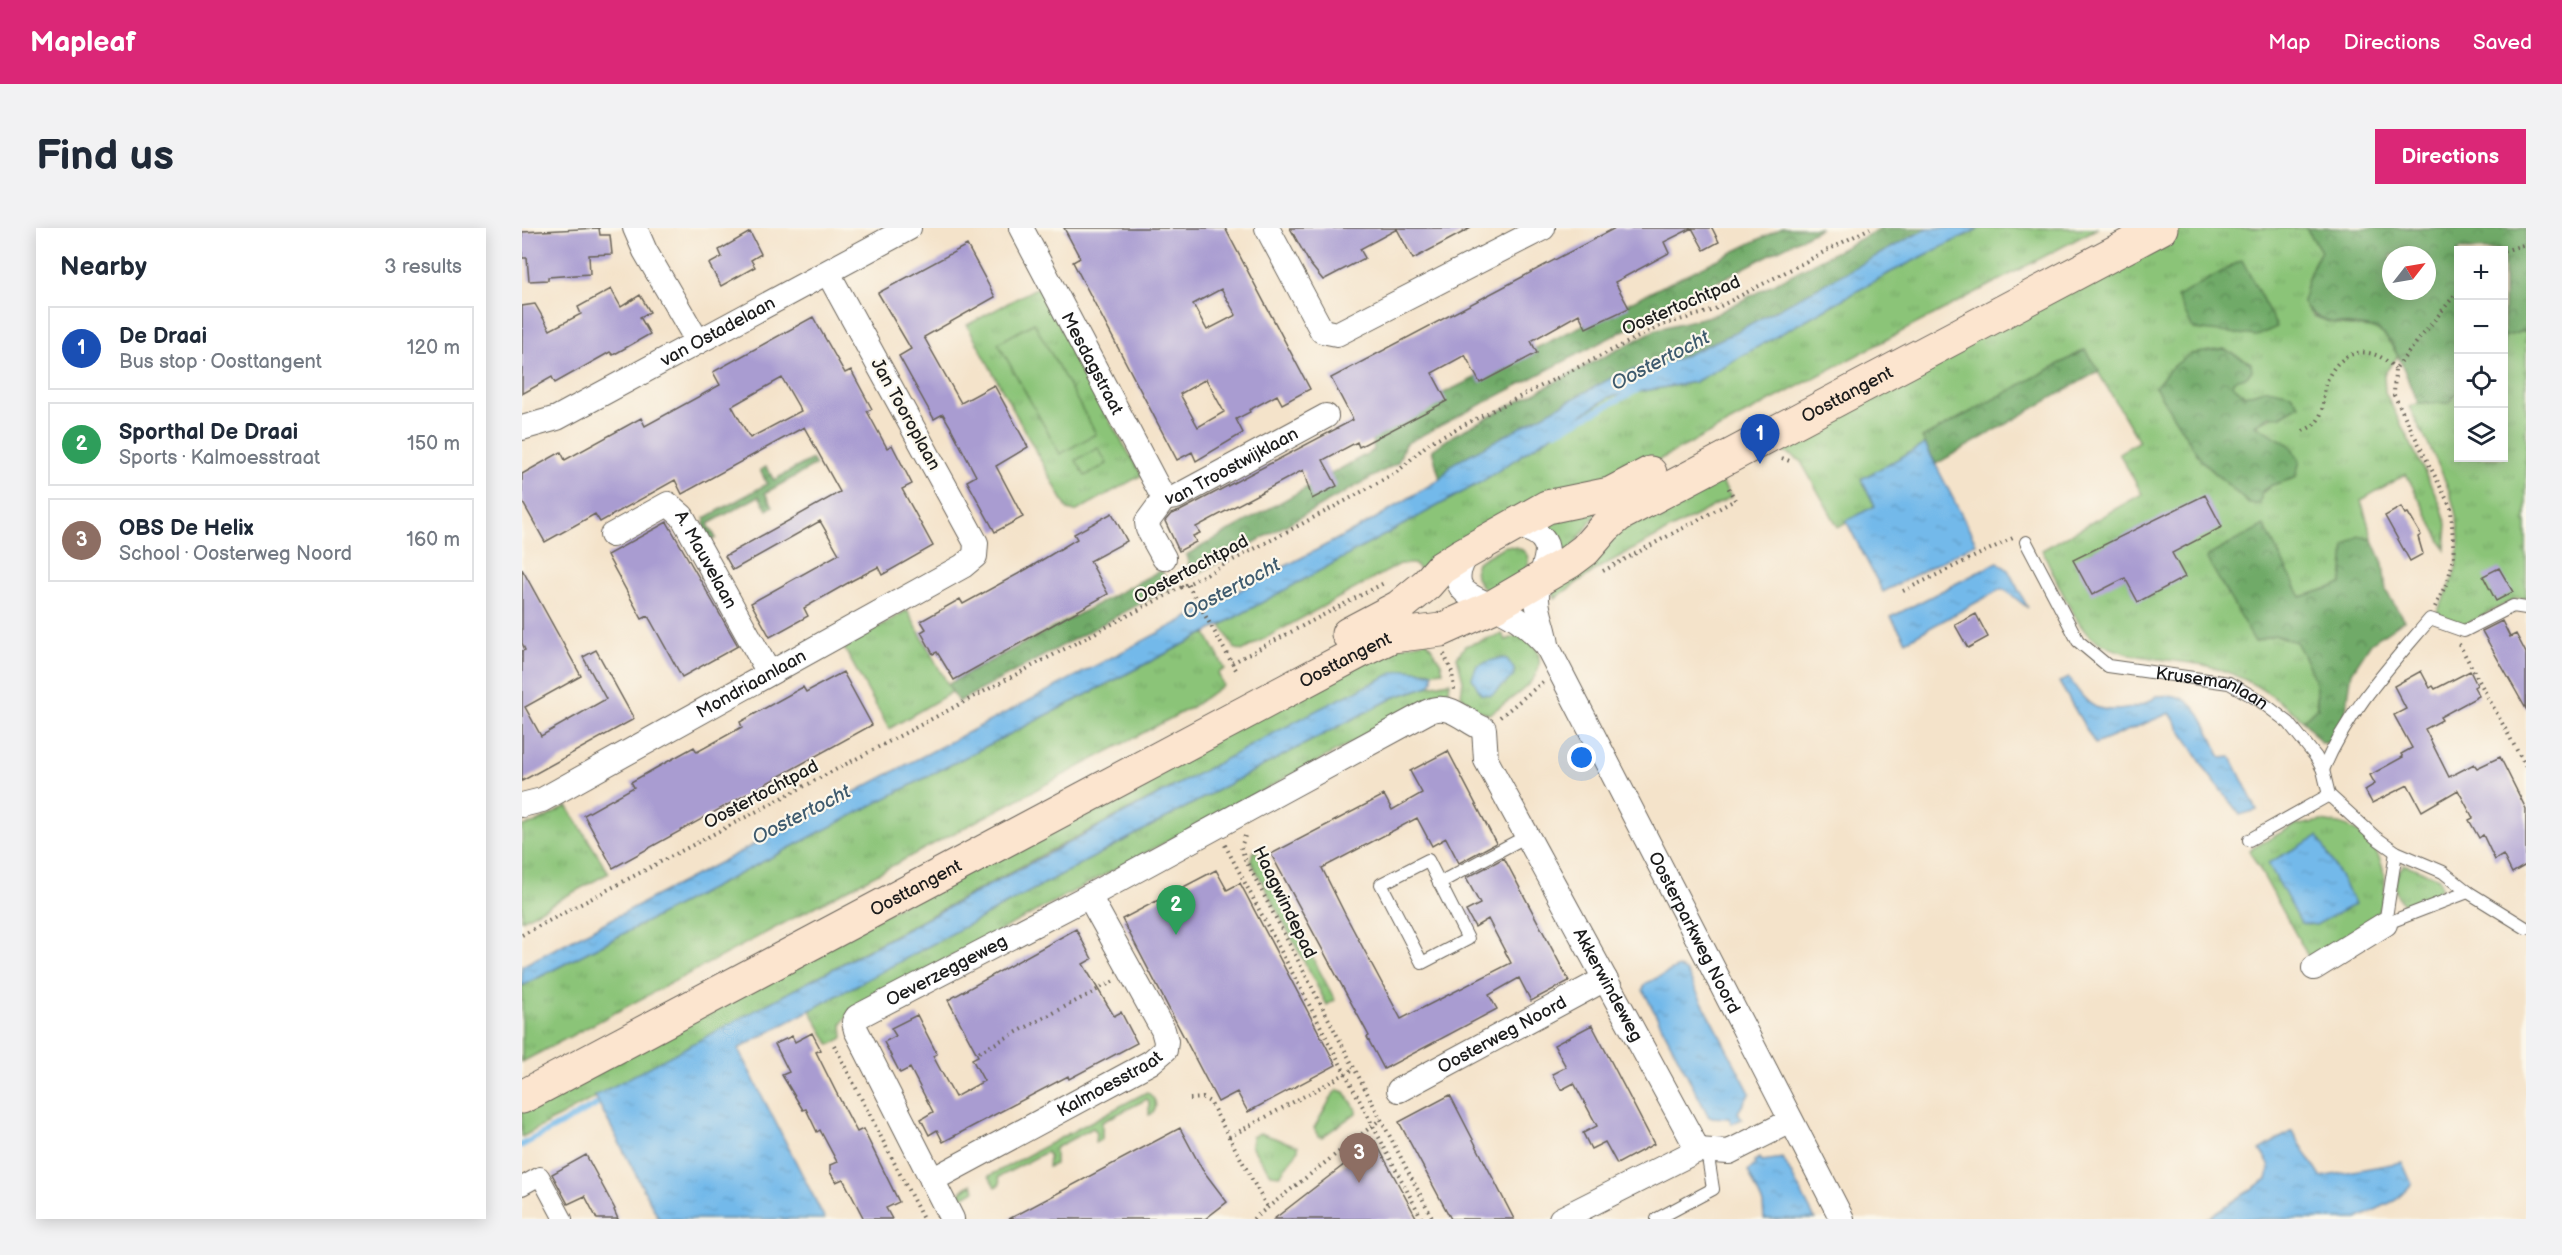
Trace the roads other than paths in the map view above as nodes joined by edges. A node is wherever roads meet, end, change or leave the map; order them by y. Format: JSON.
{"nodes":[{"id":1,"x":636,"y":228,"type":"edge"},
{"id":2,"x":909,"y":228,"type":"edge"},
{"id":3,"x":1021,"y":228,"type":"edge"},
{"id":4,"x":1267,"y":228,"type":"edge"},
{"id":5,"x":1543,"y":228,"type":"edge"},
{"id":6,"x":2112,"y":228,"type":"edge"},
{"id":7,"x":2161,"y":228,"type":"edge"},
{"id":8,"x":828,"y":273,"type":"junction"},
{"id":9,"x":698,"y":342,"type":"junction"},
{"id":10,"x":1326,"y":416,"type":"dead end"},
{"id":11,"x":522,"y":428,"type":"edge"},
{"id":12,"x":1164,"y":499,"type":"junction"},
{"id":13,"x":1515,"y":525,"type":"junction"},
{"id":14,"x":612,"y":536,"type":"dead end"},
{"id":15,"x":2024,"y":538,"type":"road end"},
{"id":16,"x":1470,"y":550,"type":"junction"},
{"id":17,"x":975,"y":556,"type":"joint"},
{"id":18,"x":1164,"y":558,"type":"dead end"},
{"id":19,"x":1540,"y":580,"type":"junction"},
{"id":20,"x":1492,"y":607,"type":"junction"},
{"id":21,"x":2526,"y":608,"type":"edge"},
{"id":22,"x":1547,"y":645,"type":"junction"},
{"id":23,"x":769,"y":673,"type":"junction"},
{"id":24,"x":2323,"y":770,"type":"junction"},
{"id":25,"x":2329,"y":795,"type":"junction"},
{"id":26,"x":522,"y":805,"type":"edge"},
{"id":27,"x":1245,"y":823,"type":"joint"},
{"id":28,"x":1527,"y":836,"type":"junction"},
{"id":29,"x":2249,"y":840,"type":"dead end"},
{"id":30,"x":2396,"y":852,"type":"junction"},
{"id":31,"x":1440,"y":883,"type":"junction"},
{"id":32,"x":2468,"y":892,"type":"junction"},
{"id":33,"x":1089,"y":896,"type":"junction"},
{"id":34,"x":2385,"y":924,"type":"junction"},
{"id":35,"x":2526,"y":928,"type":"edge"},
{"id":36,"x":2314,"y":968,"type":"dead end"},
{"id":37,"x":1605,"y":979,"type":"junction"},
{"id":38,"x":522,"y":1072,"type":"edge"},
{"id":39,"x":1399,"y":1090,"type":"dead end"},
{"id":40,"x":522,"y":1097,"type":"edge"},
{"id":41,"x":1791,"y":1121,"type":"junction"},
{"id":42,"x":1702,"y":1150,"type":"junction"},
{"id":43,"x":932,"y":1180,"type":"junction"},
{"id":44,"x":522,"y":1186,"type":"edge"},
{"id":45,"x":563,"y":1219,"type":"edge"},
{"id":46,"x":952,"y":1219,"type":"edge"},
{"id":47,"x":1561,"y":1219,"type":"edge"},
{"id":48,"x":1657,"y":1219,"type":"edge"},
{"id":49,"x":1842,"y":1219,"type":"edge"}],
"edges":[{"from":1,"to":9,"type":"street"},
{"from":2,"to":8,"type":"street","name":"van Ostadelaan"},
{"from":3,"to":12,"type":"street","name":"Mesdagstraat"},
{"from":4,"to":5,"type":"street"},
{"from":6,"to":13,"type":"main road","name":"Oosttangent"},
{"from":7,"to":19,"type":"main road","name":"Oosttangent"},
{"from":8,"to":9,"type":"street","name":"van Ostadelaan"},
{"from":8,"to":17,"type":"street","name":"Jan Tooroplaan"},
{"from":9,"to":11,"type":"street","name":"van Ostadelaan"},
{"from":10,"to":12,"type":"street","name":"van Troostwijklaan"},
{"from":12,"to":18,"type":"street","name":"van Troostwijklaan"},
{"from":13,"to":16,"type":"main road","name":"Oosttangent"},
{"from":13,"to":19,"type":"street","name":"Oosterparkweg Noord"},
{"from":14,"to":23,"type":"street","name":"A. Mauvelaan"},
{"from":15,"to":24,"type":"lane","name":"Krusemanlaan"},
{"from":16,"to":20,"type":"street","name":"Oosterparkweg Noord"},
{"from":16,"to":38,"type":"main road","name":"Oosttangent"},
{"from":17,"to":23,"type":"street","name":"Mondriaanlaan"},
{"from":19,"to":20,"type":"main road","name":"Oosttangent"},
{"from":19,"to":22,"type":"street","name":"Oosterparkweg Noord"},
{"from":20,"to":22,"type":"street","name":"Oosterparkweg Noord"},
{"from":20,"to":40,"type":"main road","name":"Oosttangent"},
{"from":21,"to":24,"type":"lane"},
{"from":22,"to":41,"type":"street","name":"Oosterparkweg Noord"},
{"from":23,"to":26,"type":"street","name":"Mondriaanlaan"},
{"from":24,"to":25,"type":"lane","name":"Krusemanlaan"},
{"from":25,"to":29,"type":"lane"},
{"from":25,"to":30,"type":"lane"},
{"from":27,"to":28,"type":"street","name":"Akkerwindeweg"},
{"from":27,"to":33,"type":"street","name":"Oeverzeggeweg"},
{"from":28,"to":31,"type":"lane"},
{"from":28,"to":37,"type":"street","name":"Akkerwindeweg"},
{"from":30,"to":32,"type":"lane"},
{"from":30,"to":34,"type":"lane"},
{"from":31,"to":31,"type":"lane"},
{"from":32,"to":34,"type":"lane"},
{"from":32,"to":35,"type":"lane"},
{"from":33,"to":43,"type":"street","name":"Kalmoesstraat"},
{"from":33,"to":43,"type":"street","name":"Oeverzeggeweg"},
{"from":34,"to":36,"type":"street"},
{"from":37,"to":39,"type":"street","name":"Oosterweg Noord"},
{"from":37,"to":42,"type":"street","name":"Akkerwindeweg"},
{"from":41,"to":42,"type":"street"},
{"from":41,"to":49,"type":"street","name":"Oosterparkweg Noord"},
{"from":42,"to":47,"type":"street"},
{"from":42,"to":48,"type":"lane"},
{"from":43,"to":46,"type":"street","name":"Oeverzeggeweg"},
{"from":44,"to":45,"type":"street"}]}
